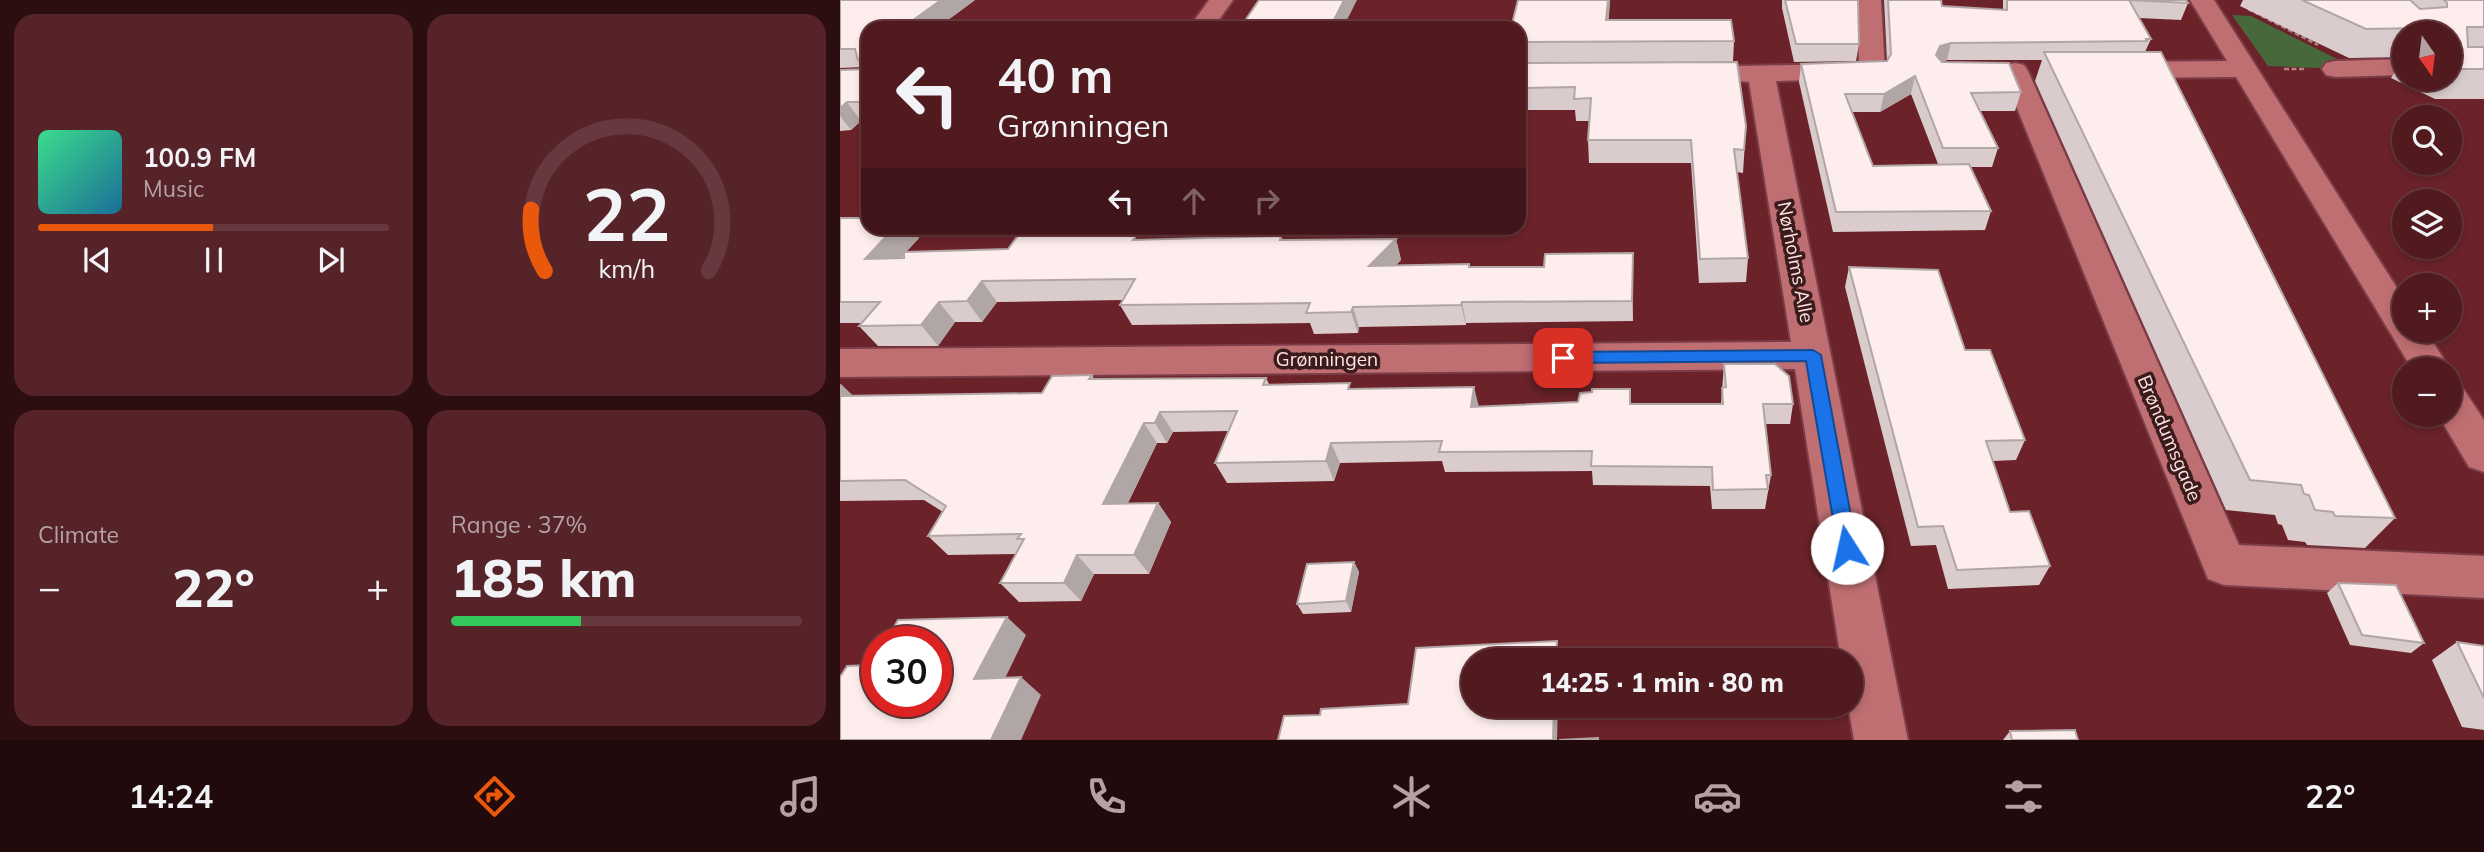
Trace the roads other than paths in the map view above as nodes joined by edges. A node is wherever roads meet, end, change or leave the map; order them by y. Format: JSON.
{"nodes":[{"id":1,"x":1221,"y":0,"type":"edge"},
{"id":2,"x":1869,"y":0,"type":"edge"},
{"id":3,"x":2202,"y":0,"type":"edge"},
{"id":4,"x":1206,"y":21,"type":"edge"},
{"id":5,"x":2392,"y":67,"type":"edge"},
{"id":6,"x":2245,"y":69,"type":"junction"},
{"id":7,"x":2335,"y":69,"type":"road end"},
{"id":8,"x":2015,"y":71,"type":"edge"},
{"id":9,"x":2096,"y":71,"type":"edge"},
{"id":10,"x":1707,"y":74,"type":"edge"},
{"id":11,"x":1761,"y":74,"type":"junction"},
{"id":12,"x":2392,"y":306,"type":"edge"},
{"id":13,"x":1813,"y":355,"type":"junction"},
{"id":14,"x":840,"y":363,"type":"edge"},
{"id":15,"x":2462,"y":419,"type":"edge"},
{"id":16,"x":2484,"y":455,"type":"edge"},
{"id":17,"x":2484,"y":577,"type":"edge"},
{"id":18,"x":1881,"y":740,"type":"edge"}],
"edges":[{"from":1,"to":4,"type":"street"},
{"from":2,"to":11,"type":"street"},
{"from":3,"to":6,"type":"street"},
{"from":5,"to":7,"type":"street"},
{"from":6,"to":9,"type":"street"},
{"from":6,"to":12,"type":"street"},
{"from":8,"to":17,"type":"street","name":"Brøndumsgade"},
{"from":10,"to":11,"type":"street"},
{"from":11,"to":13,"type":"street","name":"Nørholms Alle"},
{"from":13,"to":14,"type":"street","name":"Grønningen"},
{"from":13,"to":18,"type":"street","name":"Nørholms Alle"},
{"from":15,"to":16,"type":"street"}]}
